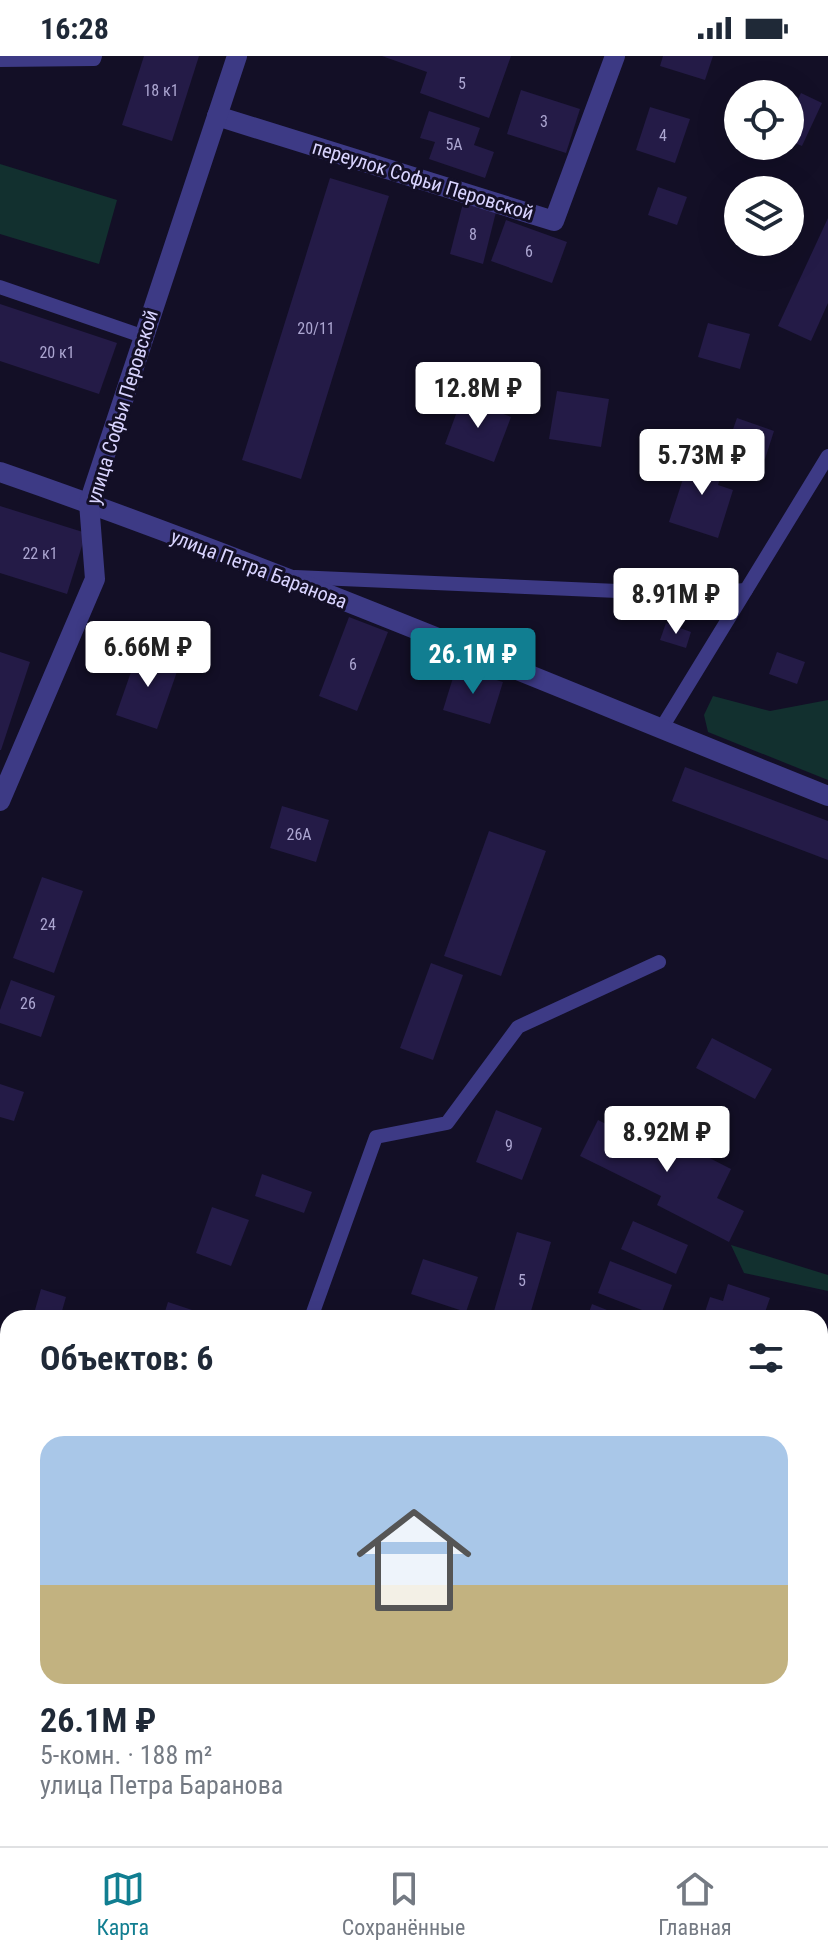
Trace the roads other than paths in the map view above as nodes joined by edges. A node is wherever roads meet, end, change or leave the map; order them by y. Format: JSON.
{"nodes":[{"id":1,"x":95,"y":56,"type":"edge"},
{"id":2,"x":237,"y":56,"type":"edge"},
{"id":3,"x":615,"y":56,"type":"edge"},
{"id":4,"x":0,"y":60,"type":"edge"},
{"id":5,"x":217,"y":116,"type":"junction"},
{"id":6,"x":0,"y":287,"type":"edge"},
{"id":7,"x":142,"y":336,"type":"junction"},
{"id":8,"x":828,"y":456,"type":"edge"},
{"id":9,"x":0,"y":472,"type":"edge"},
{"id":10,"x":89,"y":503,"type":"junction"},
{"id":11,"x":279,"y":576,"type":"junction"},
{"id":12,"x":746,"y":590,"type":"junction"},
{"id":13,"x":661,"y":729,"type":"junction"},
{"id":14,"x":828,"y":796,"type":"edge"},
{"id":15,"x":0,"y":801,"type":"edge"},
{"id":16,"x":659,"y":962,"type":"dead end"},
{"id":17,"x":314,"y":1310,"type":"edge"}],
"edges":[{"from":1,"to":4,"type":"lane"},
{"from":2,"to":5,"type":"street","name":"улица Софьи Перовской"},
{"from":3,"to":5,"type":"street","name":"переулок Софьи Перовской"},
{"from":5,"to":7,"type":"street","name":"улица Софьи Перовской"},
{"from":6,"to":7,"type":"lane"},
{"from":7,"to":10,"type":"street","name":"улица Софьи Перовской"},
{"from":8,"to":12,"type":"lane"},
{"from":9,"to":10,"type":"street","name":"улица Петра Баранова"},
{"from":10,"to":11,"type":"street","name":"улица Петра Баранова"},
{"from":10,"to":15,"type":"street","name":"улица Софьи Перовской"},
{"from":11,"to":12,"type":"lane"},
{"from":11,"to":13,"type":"street","name":"улица Петра Баранова"},
{"from":12,"to":13,"type":"lane"},
{"from":13,"to":14,"type":"street","name":"улица Петра Баранова"},
{"from":16,"to":17,"type":"lane"}]}
